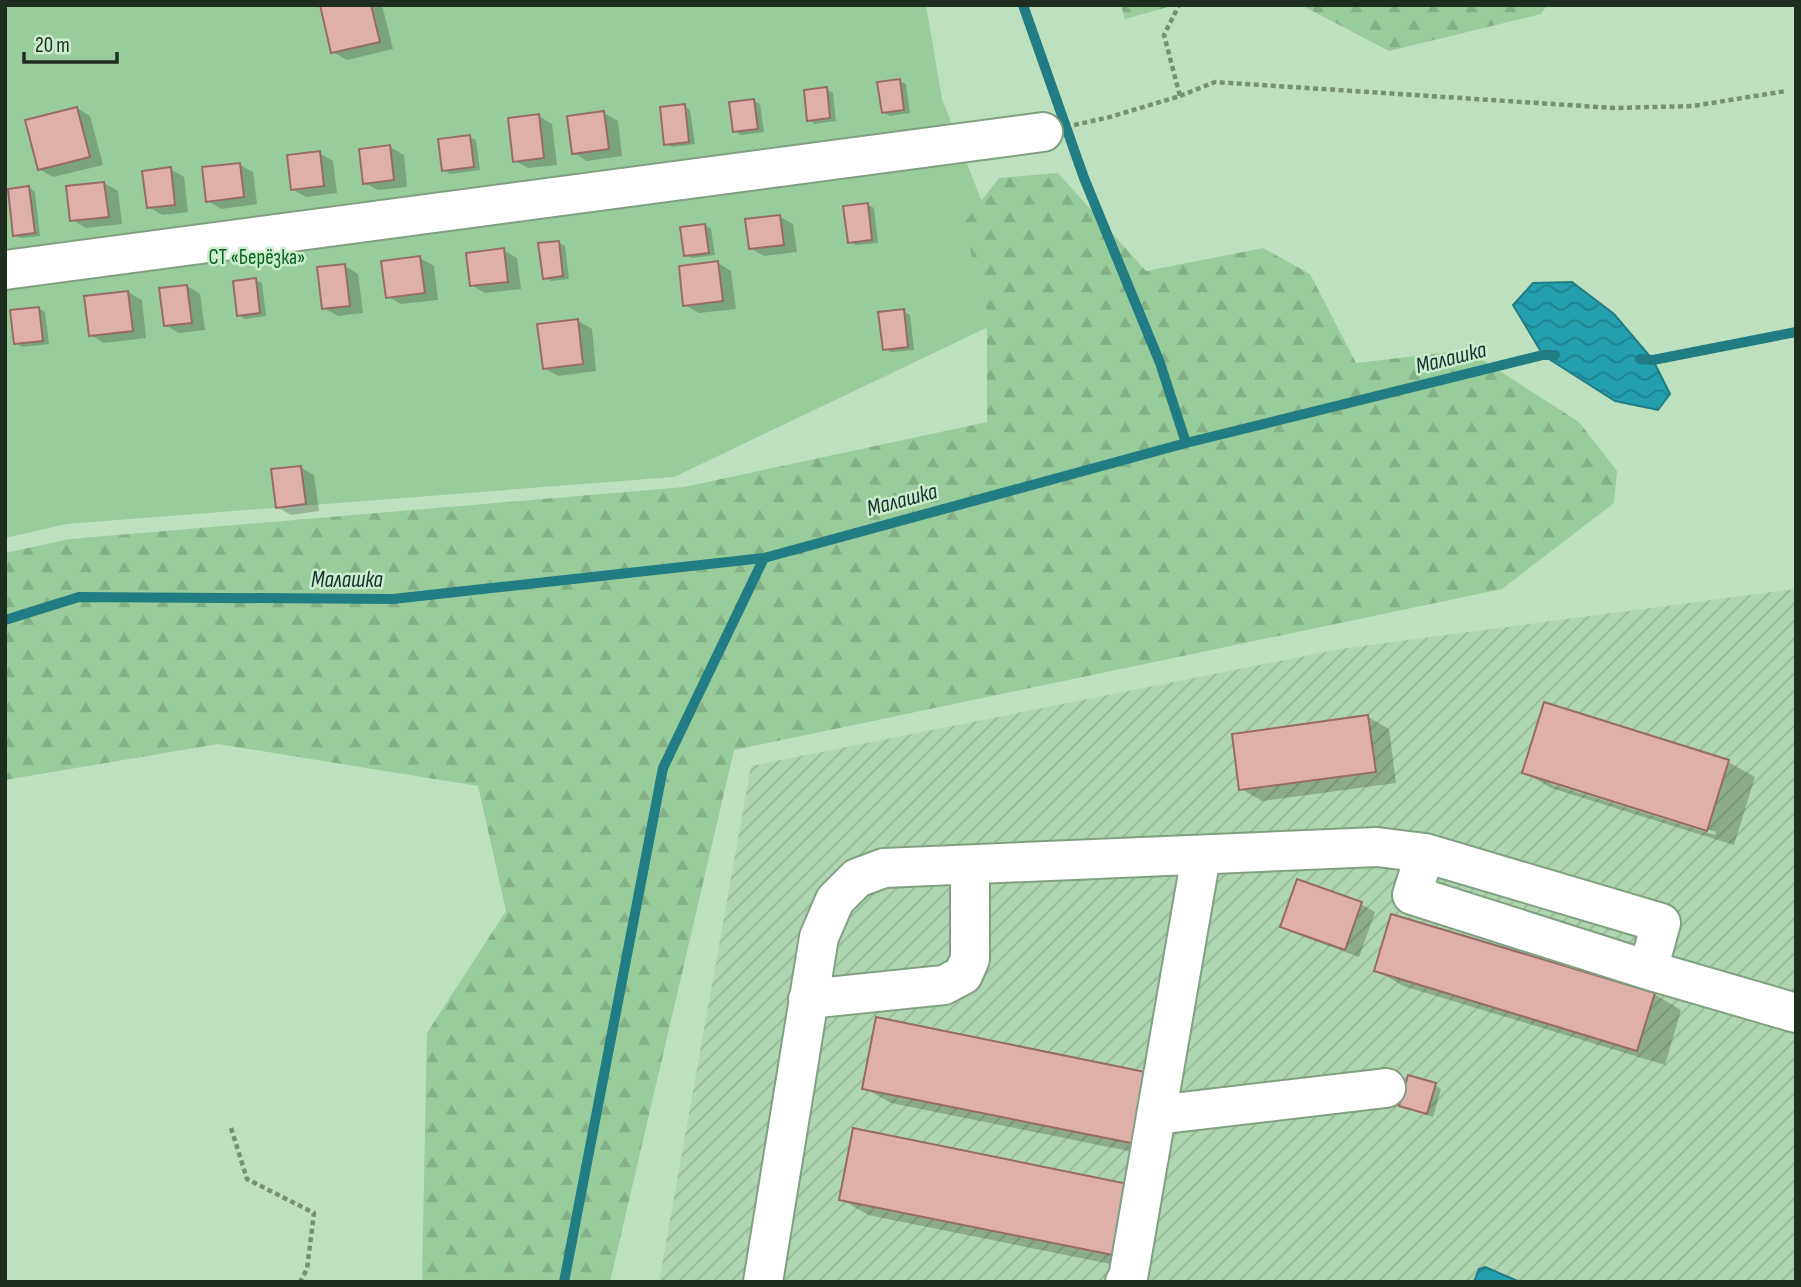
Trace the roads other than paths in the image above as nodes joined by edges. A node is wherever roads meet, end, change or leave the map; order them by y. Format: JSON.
{"nodes":[{"id":1,"x":1043,"y":132,"type":"dead end"},
{"id":2,"x":5,"y":270,"type":"edge"},
{"id":3,"x":1201,"y":856,"type":"junction"},
{"id":4,"x":970,"y":866,"type":"junction"},
{"id":5,"x":808,"y":999,"type":"junction"},
{"id":6,"x":1796,"y":1013,"type":"edge"},
{"id":7,"x":1386,"y":1088,"type":"dead end"},
{"id":8,"x":1156,"y":1115,"type":"junction"},
{"id":9,"x":766,"y":1281,"type":"edge"},
{"id":10,"x":1125,"y":1282,"type":"edge"}],
"edges":[{"from":1,"to":2,"type":"street"},
{"from":3,"to":4,"type":"street"},
{"from":3,"to":6,"type":"street"},
{"from":3,"to":8,"type":"street"},
{"from":4,"to":5,"type":"street"},
{"from":4,"to":5,"type":"street"},
{"from":5,"to":9,"type":"street"},
{"from":7,"to":8,"type":"street"},
{"from":8,"to":10,"type":"street"}]}
